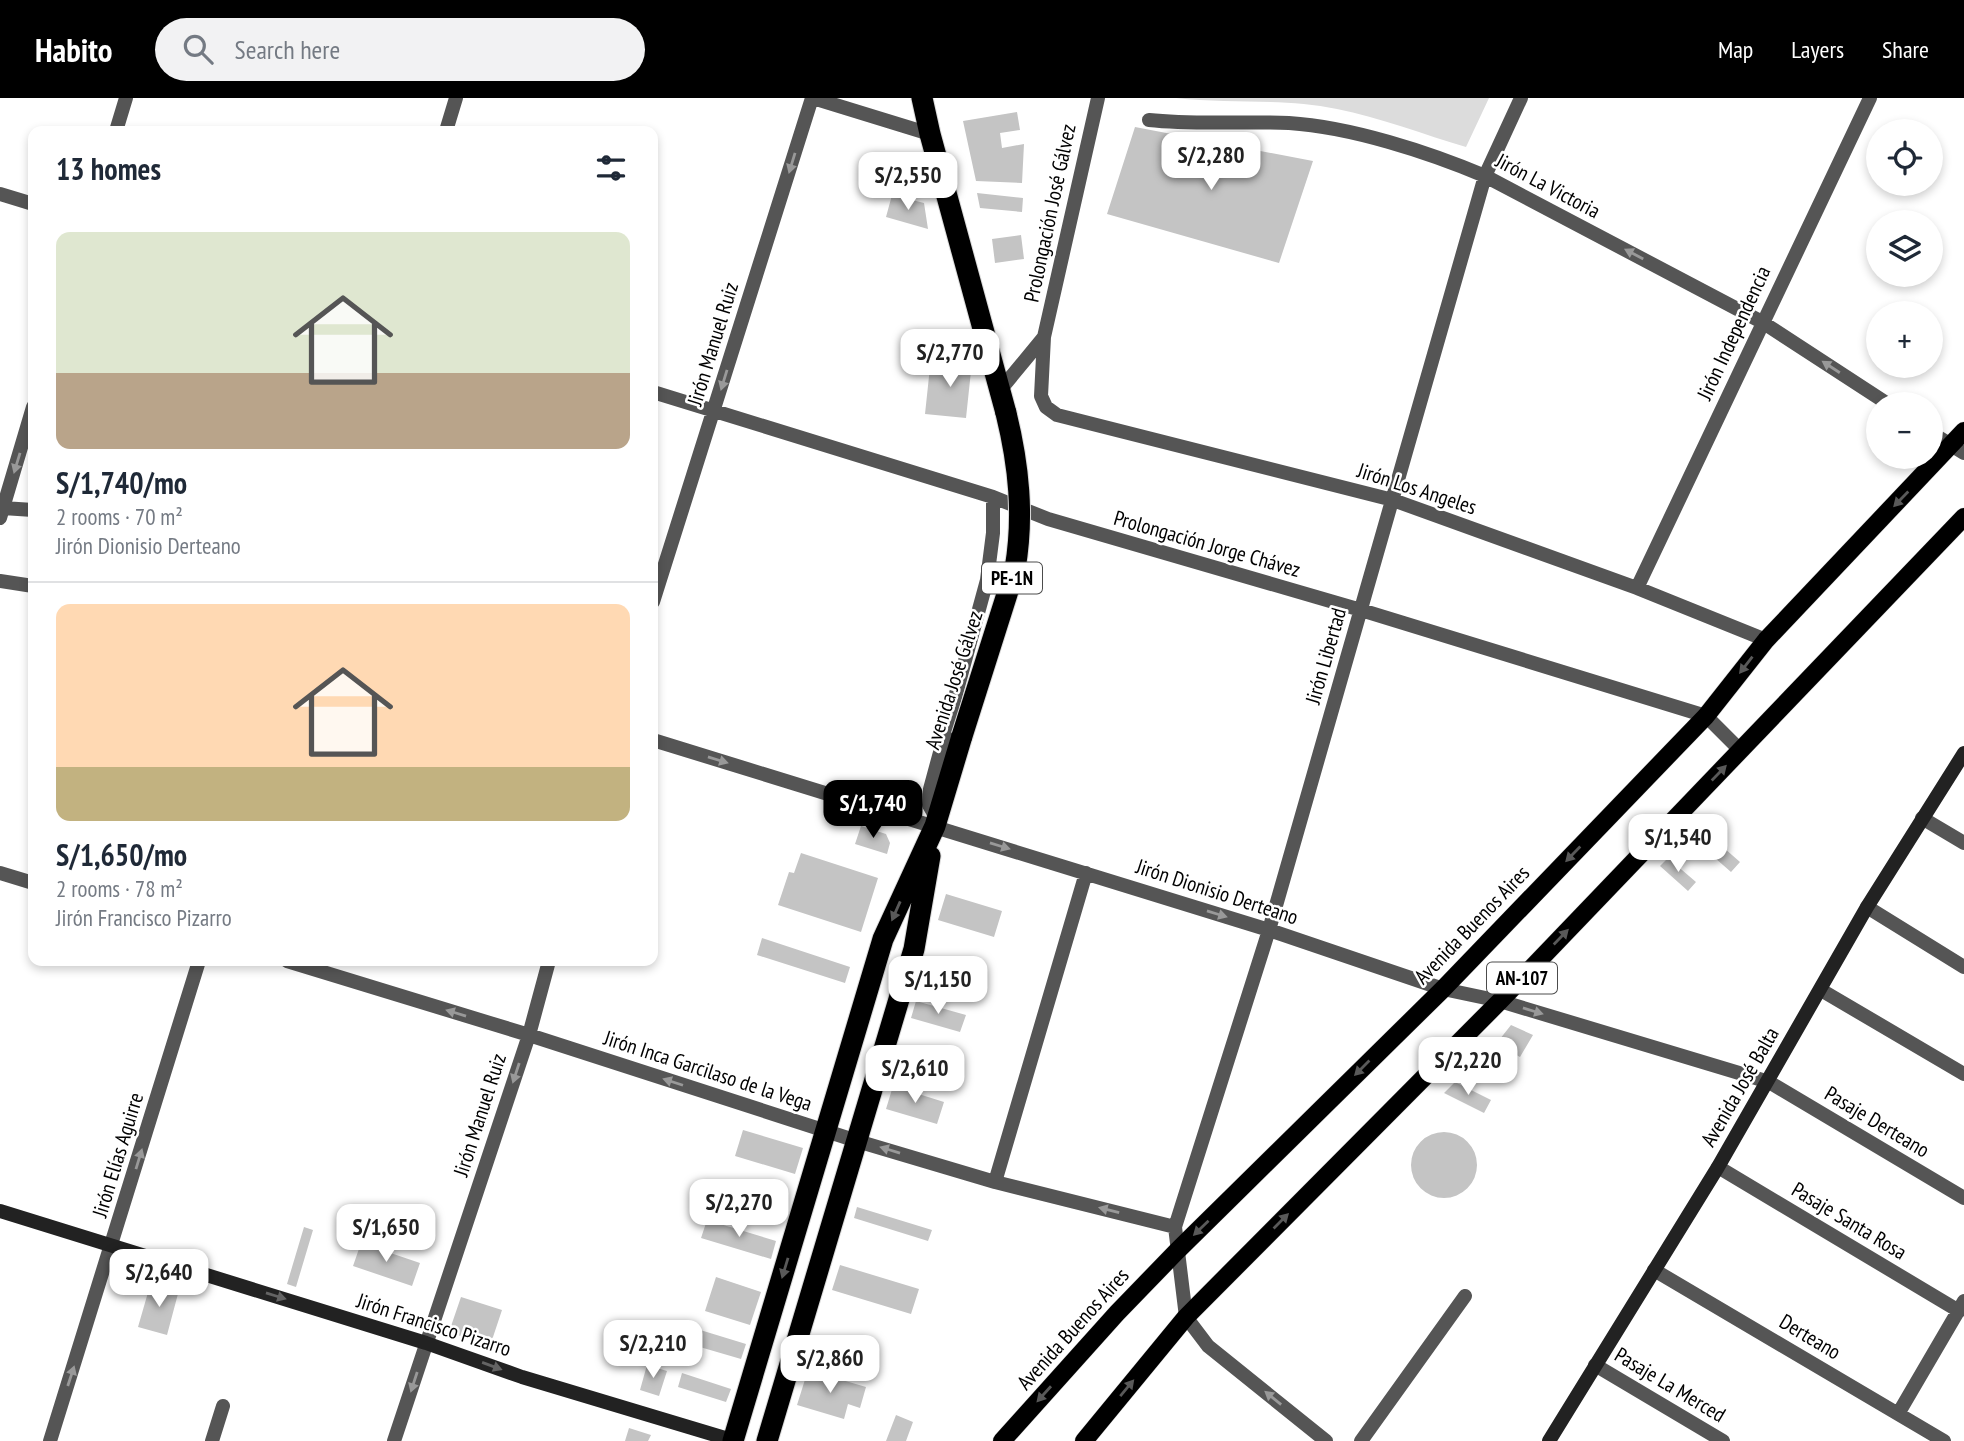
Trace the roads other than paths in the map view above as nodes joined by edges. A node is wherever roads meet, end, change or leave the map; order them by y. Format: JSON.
{"nodes":[{"id":1,"x":126,"y":98,"type":"edge"},
{"id":2,"x":456,"y":98,"type":"edge"},
{"id":3,"x":813,"y":98,"type":"edge"},
{"id":4,"x":922,"y":98,"type":"edge"},
{"id":5,"x":1098,"y":98,"type":"edge"},
{"id":6,"x":1521,"y":98,"type":"edge"},
{"id":7,"x":1870,"y":98,"type":"edge"},
{"id":8,"x":1149,"y":120,"type":"dead end"},
{"id":9,"x":118,"y":126,"type":"edge"},
{"id":10,"x":448,"y":126,"type":"edge"},
{"id":11,"x":930,"y":134,"type":"junction"},
{"id":12,"x":1485,"y":176,"type":"junction"},
{"id":13,"x":0,"y":194,"type":"edge"},
{"id":14,"x":28,"y":202,"type":"edge"},
{"id":15,"x":1762,"y":322,"type":"junction"},
{"id":16,"x":1044,"y":337,"type":"junction"},
{"id":17,"x":1001,"y":389,"type":"junction"},
{"id":18,"x":1870,"y":392,"type":"edge"},
{"id":19,"x":658,"y":394,"type":"edge"},
{"id":20,"x":1046,"y":407,"type":"joint"},
{"id":21,"x":714,"y":411,"type":"junction"},
{"id":22,"x":28,"y":424,"type":"edge"},
{"id":23,"x":1964,"y":431,"type":"edge"},
{"id":24,"x":1943,"y":440,"type":"edge"},
{"id":25,"x":1958,"y":449,"type":"edge"},
{"id":26,"x":993,"y":497,"type":"junction"},
{"id":27,"x":1393,"y":500,"type":"junction"},
{"id":28,"x":28,"y":510,"type":"edge"},
{"id":29,"x":1,"y":513,"type":"edge"},
{"id":30,"x":1964,"y":517,"type":"edge"},
{"id":31,"x":0,"y":581,"type":"edge"},
{"id":32,"x":28,"y":585,"type":"edge"},
{"id":33,"x":658,"y":586,"type":"edge"},
{"id":34,"x":1637,"y":588,"type":"junction"},
{"id":35,"x":1361,"y":610,"type":"junction"},
{"id":36,"x":1766,"y":640,"type":"junction"},
{"id":37,"x":1706,"y":716,"type":"junction"},
{"id":38,"x":658,"y":741,"type":"edge"},
{"id":39,"x":1740,"y":750,"type":"junction"},
{"id":40,"x":1964,"y":752,"type":"edge"},
{"id":41,"x":1922,"y":818,"type":"junction"},
{"id":42,"x":936,"y":823,"type":"junction"},
{"id":43,"x":1964,"y":843,"type":"edge"},
{"id":44,"x":0,"y":873,"type":"edge"},
{"id":45,"x":1086,"y":873,"type":"junction"},
{"id":46,"x":28,"y":881,"type":"edge"},
{"id":47,"x":1867,"y":907,"type":"junction"},
{"id":48,"x":1269,"y":930,"type":"junction"},
{"id":49,"x":198,"y":966,"type":"edge"},
{"id":50,"x":303,"y":966,"type":"edge"},
{"id":51,"x":548,"y":966,"type":"edge"},
{"id":52,"x":1964,"y":967,"type":"edge"},
{"id":53,"x":1443,"y":989,"type":"junction"},
{"id":54,"x":1821,"y":990,"type":"junction"},
{"id":55,"x":1500,"y":1001,"type":"junction"},
{"id":56,"x":529,"y":1035,"type":"junction"},
{"id":57,"x":1964,"y":1074,"type":"edge"},
{"id":58,"x":1769,"y":1082,"type":"junction"},
{"id":59,"x":825,"y":1131,"type":"junction"},
{"id":60,"x":857,"y":1141,"type":"junction"},
{"id":61,"x":1718,"y":1167,"type":"junction"},
{"id":62,"x":995,"y":1182,"type":"junction"},
{"id":63,"x":1964,"y":1198,"type":"edge"},
{"id":64,"x":0,"y":1211,"type":"edge"},
{"id":65,"x":1175,"y":1227,"type":"junction"},
{"id":66,"x":112,"y":1245,"type":"junction"},
{"id":67,"x":1177,"y":1251,"type":"junction"},
{"id":68,"x":1654,"y":1270,"type":"junction"},
{"id":69,"x":1465,"y":1296,"type":"dead end"},
{"id":70,"x":1961,"y":1306,"type":"edge"},
{"id":71,"x":1186,"y":1317,"type":"junction"},
{"id":72,"x":426,"y":1343,"type":"junction"},
{"id":73,"x":1595,"y":1365,"type":"junction"},
{"id":74,"x":223,"y":1406,"type":"dead end"},
{"id":75,"x":1898,"y":1414,"type":"junction"},
{"id":76,"x":1934,"y":1438,"type":"edge"},
{"id":77,"x":50,"y":1441,"type":"edge"},
{"id":78,"x":212,"y":1441,"type":"edge"},
{"id":79,"x":394,"y":1441,"type":"edge"},
{"id":80,"x":733,"y":1441,"type":"edge"},
{"id":81,"x":767,"y":1441,"type":"edge"},
{"id":82,"x":1002,"y":1441,"type":"edge"},
{"id":83,"x":1084,"y":1441,"type":"edge"},
{"id":84,"x":1326,"y":1441,"type":"edge"},
{"id":85,"x":1361,"y":1441,"type":"edge"},
{"id":86,"x":1549,"y":1441,"type":"edge"},
{"id":87,"x":1723,"y":1441,"type":"edge"}],
"edges":[{"from":1,"to":9,"type":"street"},
{"from":2,"to":10,"type":"street"},
{"from":3,"to":11,"type":"street"},
{"from":3,"to":21,"type":"street","name":"Jirón Manuel Ruiz","one_way":true},
{"from":4,"to":11,"type":"highway","name":"Avenida José Gálvez","number":"PE-1N"},
{"from":5,"to":16,"type":"street","name":"Prolongación José Gálvez"},
{"from":6,"to":12,"type":"street","name":"Jirón Libertad"},
{"from":7,"to":15,"type":"street","name":"Jirón Independencia"},
{"from":8,"to":12,"type":"street","name":"Jirón La Victoria"},
{"from":11,"to":17,"type":"highway","name":"Avenida José Gálvez","number":"PE-1N"},
{"from":15,"to":12,"type":"street","name":"Jirón La Victoria","one_way":true},
{"from":12,"to":27,"type":"street","name":"Jirón Libertad"},
{"from":13,"to":14,"type":"street"},
{"from":18,"to":15,"type":"street","name":"Jirón La Victoria","one_way":true},
{"from":15,"to":34,"type":"street","name":"Jirón Independencia"},
{"from":16,"to":17,"type":"street","name":"Prolongación José Gálvez"},
{"from":16,"to":20,"type":"street","name":"Prolongación José Gálvez"},
{"from":17,"to":42,"type":"highway","name":"Avenida José Gálvez","number":"PE-1N","bridge":true},
{"from":19,"to":21,"type":"street","name":"Prolongación Jorge Chávez"},
{"from":20,"to":27,"type":"street","name":"Jirón Los Angeles"},
{"from":21,"to":26,"type":"street","name":"Prolongación Jorge Chávez"},
{"from":21,"to":33,"type":"street","name":"Jirón Manuel Ruiz"},
{"from":22,"to":29,"type":"street","one_way":true},
{"from":23,"to":25,"type":"main road","name":"Avenida Buenos Aires","number":"AN-107"},
{"from":24,"to":25,"type":"street"},
{"from":25,"to":36,"type":"main road","name":"Avenida Buenos Aires","number":"AN-107","one_way":true},
{"from":26,"to":35,"type":"street","name":"Prolongación Jorge Chávez"},
{"from":26,"to":42,"type":"street"},
{"from":27,"to":34,"type":"street","name":"Jirón Los Angeles"},
{"from":27,"to":35,"type":"street","name":"Jirón Libertad"},
{"from":28,"to":29,"type":"street"},
{"from":30,"to":39,"type":"main road","number":"AN-107"},
{"from":31,"to":32,"type":"street"},
{"from":34,"to":36,"type":"street","name":"Jirón Los Angeles"},
{"from":35,"to":37,"type":"street","name":"Prolongación Jorge Chávez"},
{"from":35,"to":48,"type":"street","name":"Jirón Libertad"},
{"from":36,"to":37,"type":"main road","name":"Avenida Buenos Aires","number":"AN-107","one_way":true},
{"from":37,"to":39,"type":"street","name":"Prolongación Jorge Chávez"},
{"from":37,"to":53,"type":"main road","name":"Avenida Buenos Aires","number":"AN-107","one_way":true},
{"from":38,"to":42,"type":"street","name":"Jirón Dionisio Derteano","one_way":true},
{"from":55,"to":39,"type":"main road","number":"AN-107","one_way":true},
{"from":40,"to":41,"type":"main road","name":"Avenida José Balta"},
{"from":41,"to":43,"type":"street"},
{"from":41,"to":47,"type":"main road","name":"Avenida José Balta"},
{"from":42,"to":45,"type":"street","name":"Jirón Dionisio Derteano","one_way":true},
{"from":42,"to":59,"type":"highway","name":"Avenida José Gálvez","number":"PE-1N","one_way":true},
{"from":42,"to":60,"type":"highway","name":"Avenida José Gálvez","number":"PE-1N"},
{"from":44,"to":46,"type":"street"},
{"from":45,"to":48,"type":"street","name":"Jirón Dionisio Derteano","one_way":true},
{"from":45,"to":62,"type":"street"},
{"from":47,"to":52,"type":"street"},
{"from":47,"to":54,"type":"main road","name":"Avenida José Balta"},
{"from":48,"to":53,"type":"street","name":"Jirón Dionisio Derteano"},
{"from":48,"to":65,"type":"street","name":"Jirón Libertad"},
{"from":66,"to":49,"type":"street","name":"Jirón Elías Aguirre","one_way":true},
{"from":56,"to":50,"type":"street","name":"Jirón Inca Garcilaso de la Vega","one_way":true},
{"from":51,"to":56,"type":"street","name":"Jirón Manuel Ruiz"},
{"from":53,"to":55,"type":"street","name":"Jirón Dionisio Derteano"},
{"from":53,"to":67,"type":"main road","name":"Avenida Buenos Aires","number":"AN-107","one_way":true},
{"from":54,"to":57,"type":"street"},
{"from":54,"to":58,"type":"main road","name":"Avenida José Balta"},
{"from":55,"to":58,"type":"street","name":"Jirón Dionisio Derteano","one_way":true},
{"from":71,"to":55,"type":"main road","number":"AN-107","one_way":true},
{"from":59,"to":56,"type":"street","name":"Jirón Inca Garcilaso de la Vega","one_way":true},
{"from":56,"to":72,"type":"street","name":"Jirón Manuel Ruiz","one_way":true},
{"from":58,"to":61,"type":"main road","name":"Avenida José Balta"},
{"from":58,"to":63,"type":"street","name":"Pasaje Derteano"},
{"from":59,"to":60,"type":"street","name":"Jirón Inca Garcilaso de la Vega"},
{"from":59,"to":80,"type":"highway","name":"Avenida José Gálvez","number":"PE-1N","one_way":true},
{"from":62,"to":60,"type":"street","name":"Jirón Inca Garcilaso de la Vega","one_way":true},
{"from":60,"to":81,"type":"highway","name":"Avenida José Gálvez","number":"PE-1N"},
{"from":61,"to":68,"type":"main road","name":"Avenida José Balta"},
{"from":61,"to":70,"type":"street","name":"Pasaje Santa Rosa"},
{"from":65,"to":62,"type":"street","name":"Jirón Inca Garcilaso de la Vega","one_way":true},
{"from":64,"to":66,"type":"main road","name":"Jirón Francisco Pizarro"},
{"from":65,"to":67,"type":"street"},
{"from":66,"to":72,"type":"main road","name":"Jirón Francisco Pizarro","one_way":true},
{"from":77,"to":66,"type":"street","name":"Jirón Elías Aguirre","one_way":true},
{"from":67,"to":71,"type":"street"},
{"from":67,"to":82,"type":"main road","name":"Avenida Buenos Aires","number":"AN-107","one_way":true},
{"from":68,"to":73,"type":"main road","name":"Avenida José Balta"},
{"from":68,"to":75,"type":"street","name":"Derteano"},
{"from":69,"to":85,"type":"street"},
{"from":70,"to":75,"type":"street"},
{"from":83,"to":71,"type":"main road","number":"AN-107","one_way":true},
{"from":84,"to":71,"type":"street","one_way":true},
{"from":72,"to":79,"type":"street","name":"Jirón Manuel Ruiz","one_way":true},
{"from":72,"to":80,"type":"main road","name":"Jirón Francisco Pizarro","one_way":true},
{"from":73,"to":86,"type":"main road","name":"Avenida José Balta"},
{"from":73,"to":87,"type":"street","name":"Pasaje La Merced"},
{"from":74,"to":78,"type":"street"},
{"from":75,"to":76,"type":"street","name":"Derteano"}]}
